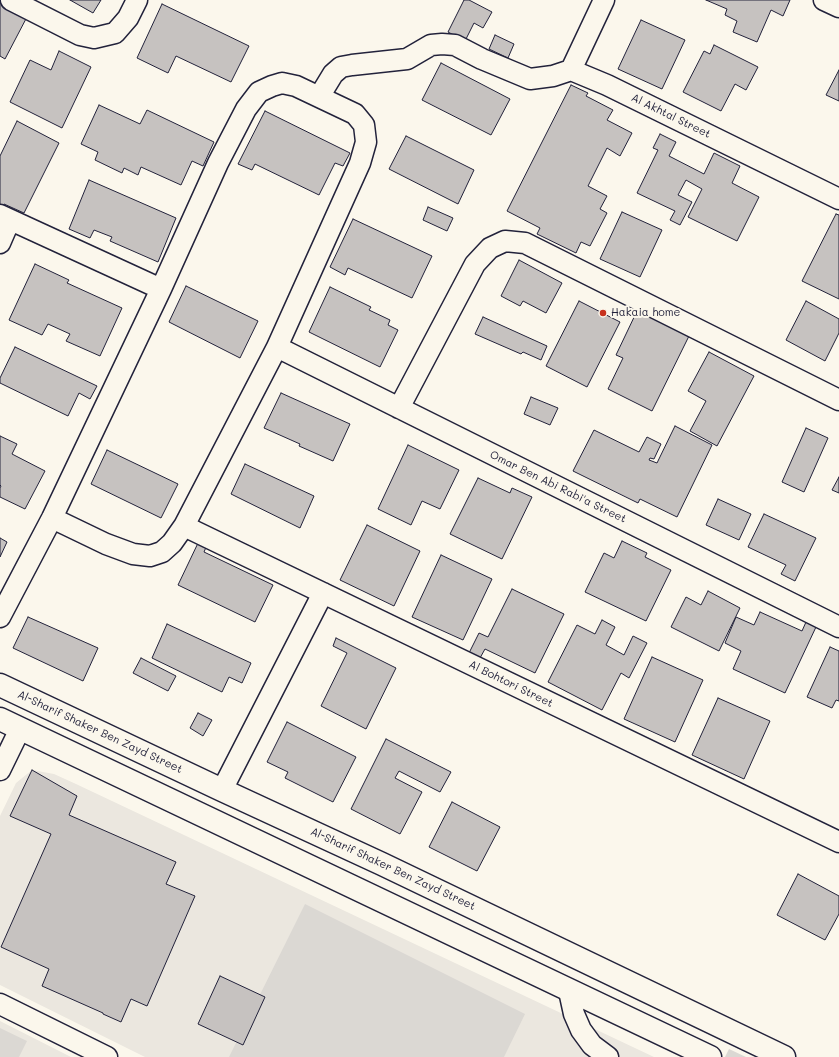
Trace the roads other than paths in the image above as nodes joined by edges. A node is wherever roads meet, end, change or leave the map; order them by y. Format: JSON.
{"nodes":[{"id":1,"x":11,"y":0,"type":"edge"},
{"id":2,"x":137,"y":0,"type":"edge"},
{"id":3,"x":604,"y":0,"type":"edge"},
{"id":4,"x":824,"y":0,"type":"edge"},
{"id":5,"x":839,"y":7,"type":"edge"},
{"id":6,"x":571,"y":70,"type":"junction"},
{"id":7,"x":319,"y":97,"type":"junction"},
{"id":8,"x":839,"y":199,"type":"edge"},
{"id":9,"x":5,"y":217,"type":"edge"},
{"id":10,"x":0,"y":243,"type":"edge"},
{"id":11,"x":161,"y":289,"type":"junction"},
{"id":12,"x":276,"y":347,"type":"junction"},
{"id":13,"x":839,"y":400,"type":"edge"},
{"id":14,"x":399,"y":408,"type":"junction"},
{"id":15,"x":52,"y":518,"type":"junction"},
{"id":16,"x":184,"y":526,"type":"junction"},
{"id":17,"x":323,"y":593,"type":"junction"},
{"id":18,"x":0,"y":617,"type":"edge"},
{"id":19,"x":839,"y":627,"type":"edge"},
{"id":20,"x":0,"y":685,"type":"edge"},
{"id":21,"x":0,"y":719,"type":"edge"},
{"id":22,"x":20,"y":729,"type":"junction"},
{"id":23,"x":0,"y":770,"type":"edge"},
{"id":24,"x":222,"y":790,"type":"junction"},
{"id":25,"x":839,"y":842,"type":"edge"},
{"id":26,"x":382,"y":864,"type":"junction"},
{"id":27,"x":370,"y":896,"type":"junction"},
{"id":28,"x":569,"y":991,"type":"junction"},
{"id":29,"x":0,"y":1004,"type":"edge"},
{"id":30,"x":107,"y":1057,"type":"edge"},
{"id":31,"x":608,"y":1057,"type":"edge"},
{"id":32,"x":710,"y":1057,"type":"edge"},
{"id":33,"x":784,"y":1057,"type":"edge"}],
"edges":[{"from":1,"to":2,"type":"street"},
{"from":3,"to":6,"type":"street"},
{"from":4,"to":5,"type":"street"},
{"from":6,"to":7,"type":"street"},
{"from":6,"to":8,"type":"street","name":"Al Akhtal Street"},
{"from":7,"to":11,"type":"street"},
{"from":7,"to":12,"type":"street"},
{"from":9,"to":10,"type":"street"},
{"from":9,"to":11,"type":"street"},
{"from":11,"to":15,"type":"street"},
{"from":12,"to":14,"type":"street","name":"Omar Ben Abi Rabi'a Street"},
{"from":12,"to":16,"type":"street"},
{"from":13,"to":14,"type":"street"},
{"from":14,"to":19,"type":"street","name":"Omar Ben Abi Rabi'a Street"},
{"from":15,"to":16,"type":"street"},
{"from":15,"to":18,"type":"street"},
{"from":16,"to":17,"type":"street","name":"Al Bohtori Street"},
{"from":17,"to":24,"type":"street"},
{"from":17,"to":25,"type":"street","name":"Al Bohtori Street"},
{"from":20,"to":24,"type":"main road","name":"Al-Sharif Shaker Ben Zayd Street"},
{"from":21,"to":22,"type":"main road"},
{"from":22,"to":23,"type":"street"},
{"from":22,"to":27,"type":"main road"},
{"from":24,"to":26,"type":"main road","name":"Al-Sharif Shaker Ben Zayd Street"},
{"from":26,"to":27,"type":"main road"},
{"from":26,"to":33,"type":"main road","name":"Al-Sharif Shaker Ben Zayd Street"},
{"from":27,"to":28,"type":"main road"},
{"from":28,"to":31,"type":"street"},
{"from":28,"to":32,"type":"main road"},
{"from":29,"to":30,"type":"street"}]}
